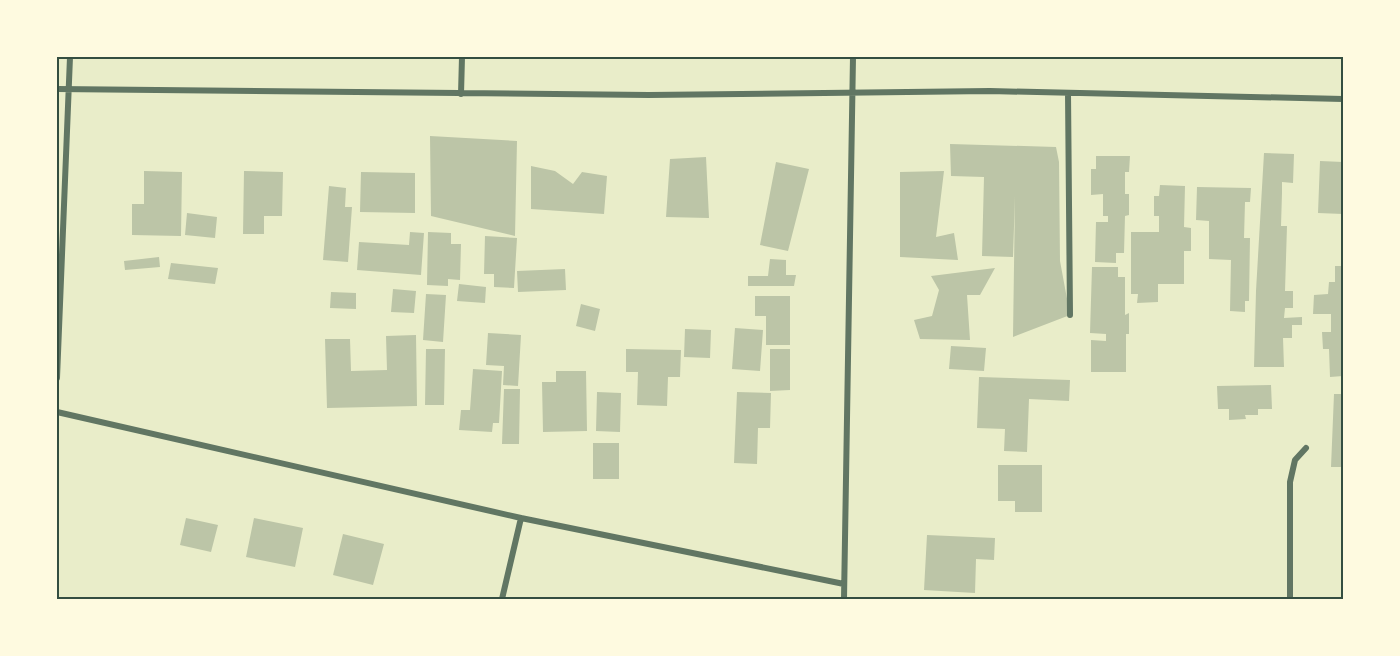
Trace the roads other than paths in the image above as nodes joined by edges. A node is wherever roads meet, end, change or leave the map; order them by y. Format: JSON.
{"nodes":[{"id":1,"x":70,"y":57,"type":"edge"},
{"id":2,"x":462,"y":57,"type":"edge"},
{"id":3,"x":853,"y":57,"type":"edge"},
{"id":4,"x":57,"y":89,"type":"edge"},
{"id":5,"x":70,"y":89,"type":"junction"},
{"id":6,"x":852,"y":92,"type":"junction"},
{"id":7,"x":1068,"y":93,"type":"junction"},
{"id":8,"x":461,"y":94,"type":"junction"},
{"id":9,"x":1343,"y":99,"type":"edge"},
{"id":10,"x":1070,"y":315,"type":"dead end"},
{"id":11,"x":57,"y":378,"type":"edge"},
{"id":12,"x":57,"y":412,"type":"edge"},
{"id":13,"x":1306,"y":448,"type":"dead end"},
{"id":14,"x":521,"y":518,"type":"junction"},
{"id":15,"x":844,"y":584,"type":"junction"},
{"id":16,"x":502,"y":599,"type":"edge"},
{"id":17,"x":844,"y":599,"type":"edge"},
{"id":18,"x":1290,"y":599,"type":"edge"}],
"edges":[{"from":1,"to":5,"type":"street"},
{"from":2,"to":8,"type":"street"},
{"from":3,"to":6,"type":"street"},
{"from":4,"to":5,"type":"street"},
{"from":5,"to":8,"type":"street"},
{"from":5,"to":11,"type":"street"},
{"from":6,"to":7,"type":"street"},
{"from":6,"to":8,"type":"street"},
{"from":6,"to":15,"type":"street"},
{"from":7,"to":9,"type":"street"},
{"from":7,"to":10,"type":"street"},
{"from":12,"to":14,"type":"street"},
{"from":13,"to":18,"type":"street"},
{"from":14,"to":15,"type":"street"},
{"from":14,"to":16,"type":"street"},
{"from":15,"to":17,"type":"street"}]}
